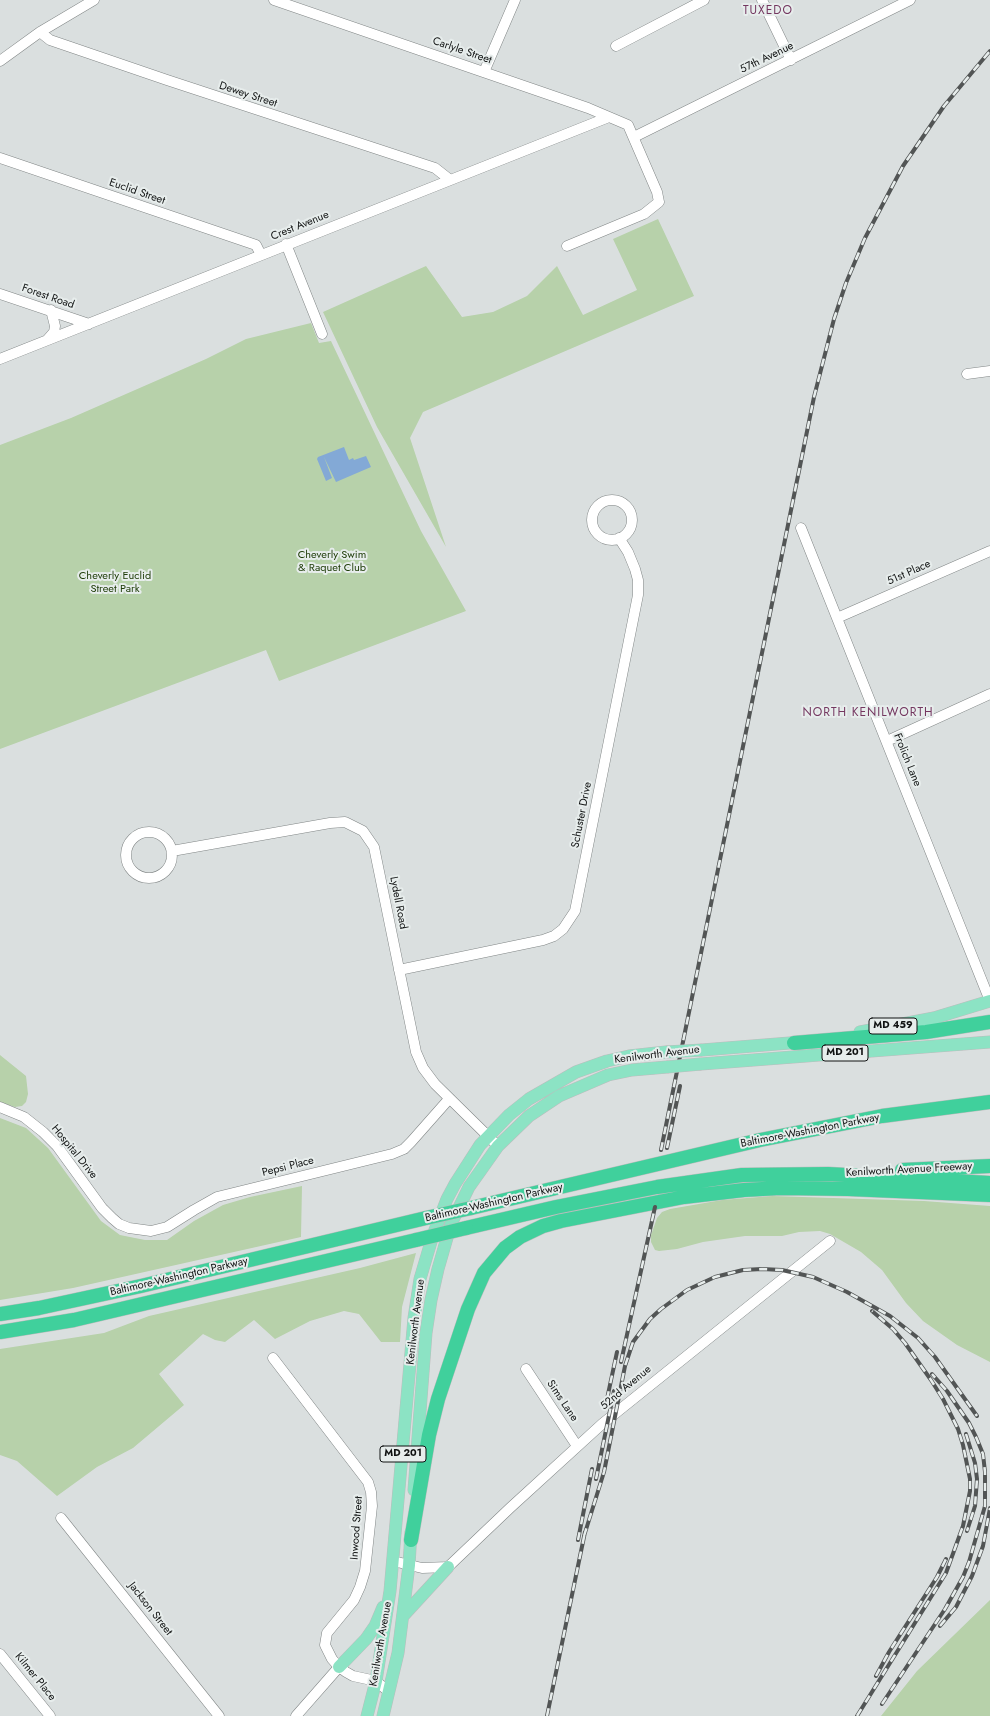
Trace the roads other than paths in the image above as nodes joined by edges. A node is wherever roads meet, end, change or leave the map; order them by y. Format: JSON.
{"nodes":[{"id":1,"x":94,"y":0,"type":"edge"},
{"id":2,"x":274,"y":0,"type":"edge"},
{"id":3,"x":515,"y":0,"type":"edge"},
{"id":4,"x":704,"y":0,"type":"edge"},
{"id":5,"x":762,"y":0,"type":"edge"},
{"id":6,"x":910,"y":0,"type":"edge"},
{"id":7,"x":40,"y":32,"type":"junction"},
{"id":8,"x":616,"y":46,"type":"dead end"},
{"id":9,"x":791,"y":60,"type":"junction"},
{"id":10,"x":0,"y":61,"type":"edge"},
{"id":11,"x":484,"y":72,"type":"junction"},
{"id":12,"x":609,"y":117,"type":"junction"},
{"id":13,"x":634,"y":137,"type":"junction"},
{"id":14,"x":0,"y":158,"type":"edge"},
{"id":15,"x":449,"y":179,"type":"junction"},
{"id":16,"x":286,"y":244,"type":"junction"},
{"id":17,"x":567,"y":246,"type":"dead end"},
{"id":18,"x":261,"y":255,"type":"junction"},
{"id":19,"x":0,"y":294,"type":"edge"},
{"id":20,"x":51,"y":310,"type":"junction"},
{"id":21,"x":89,"y":324,"type":"junction"},
{"id":22,"x":322,"y":334,"type":"dead end"},
{"id":23,"x":47,"y":340,"type":"junction"},
{"id":24,"x":0,"y":359,"type":"edge"},
{"id":25,"x":990,"y":371,"type":"edge"},
{"id":26,"x":967,"y":374,"type":"dead end"},
{"id":27,"x":801,"y":528,"type":"dead end"},
{"id":28,"x":619,"y":538,"type":"junction"},
{"id":29,"x":990,"y":550,"type":"edge"},
{"id":30,"x":837,"y":618,"type":"junction"},
{"id":31,"x":990,"y":694,"type":"edge"},
{"id":32,"x":887,"y":741,"type":"junction"},
{"id":33,"x":172,"y":851,"type":"junction"},
{"id":34,"x":399,"y":970,"type":"junction"},
{"id":35,"x":990,"y":1001,"type":"edge"},
{"id":36,"x":990,"y":1022,"type":"edge"},
{"id":37,"x":990,"y":1042,"type":"edge"},
{"id":38,"x":794,"y":1043,"type":"junction"},
{"id":39,"x":990,"y":1092,"type":"edge"},
{"id":40,"x":449,"y":1099,"type":"junction"},
{"id":41,"x":990,"y":1102,"type":"edge"},
{"id":42,"x":0,"y":1107,"type":"edge"},
{"id":43,"x":882,"y":1116,"type":"junction"},
{"id":44,"x":488,"y":1136,"type":"junction"},
{"id":45,"x":498,"y":1146,"type":"junction"},
{"id":46,"x":990,"y":1166,"type":"edge"},
{"id":47,"x":828,"y":1174,"type":"junction"},
{"id":48,"x":990,"y":1183,"type":"edge"},
{"id":49,"x":990,"y":1195,"type":"edge"},
{"id":50,"x":120,"y":1224,"type":"joint"},
{"id":51,"x":830,"y":1241,"type":"dead end"},
{"id":52,"x":0,"y":1314,"type":"edge"},
{"id":53,"x":0,"y":1332,"type":"edge"},
{"id":54,"x":273,"y":1358,"type":"dead end"},
{"id":55,"x":526,"y":1369,"type":"dead end"},
{"id":56,"x":577,"y":1446,"type":"junction"},
{"id":57,"x":62,"y":1518,"type":"dead end"},
{"id":58,"x":410,"y":1540,"type":"junction"},
{"id":59,"x":393,"y":1561,"type":"junction"},
{"id":60,"x":409,"y":1565,"type":"junction"},
{"id":61,"x":448,"y":1567,"type":"junction"},
{"id":62,"x":390,"y":1591,"type":"junction"},
{"id":63,"x":403,"y":1616,"type":"junction"},
{"id":64,"x":0,"y":1654,"type":"edge"},
{"id":65,"x":339,"y":1667,"type":"junction"},
{"id":66,"x":376,"y":1681,"type":"junction"},
{"id":67,"x":390,"y":1692,"type":"junction"},
{"id":68,"x":50,"y":1716,"type":"edge"},
{"id":69,"x":219,"y":1716,"type":"edge"},
{"id":70,"x":296,"y":1716,"type":"edge"},
{"id":71,"x":367,"y":1716,"type":"edge"},
{"id":72,"x":383,"y":1716,"type":"edge"}],
"edges":[{"from":1,"to":7,"type":"street"},
{"from":2,"to":11,"type":"street","name":"Carlyle Street"},
{"from":3,"to":11,"type":"street"},
{"from":4,"to":8,"type":"street"},
{"from":5,"to":9,"type":"street"},
{"from":6,"to":9,"type":"street","name":"57th Avenue"},
{"from":7,"to":10,"type":"street"},
{"from":7,"to":15,"type":"street","name":"Dewey Street"},
{"from":9,"to":13,"type":"street","name":"57th Avenue"},
{"from":11,"to":12,"type":"street","name":"Carlyle Street"},
{"from":12,"to":13,"type":"street","name":"Carlyle Street"},
{"from":12,"to":15,"type":"street","name":"Crest Avenue"},
{"from":13,"to":17,"type":"street","name":"Carlyle Street"},
{"from":14,"to":18,"type":"street","name":"Euclid Street"},
{"from":15,"to":16,"type":"street","name":"Crest Avenue"},
{"from":16,"to":18,"type":"street","name":"Crest Avenue"},
{"from":16,"to":22,"type":"street"},
{"from":18,"to":21,"type":"street","name":"Crest Avenue"},
{"from":19,"to":20,"type":"street","name":"Forest Road"},
{"from":20,"to":21,"type":"street","name":"Forest Road"},
{"from":20,"to":23,"type":"street"},
{"from":21,"to":23,"type":"street","name":"Crest Avenue"},
{"from":23,"to":24,"type":"street","name":"Crest Avenue"},
{"from":25,"to":26,"type":"street"},
{"from":27,"to":30,"type":"street","name":"Frolich Lane"},
{"from":28,"to":28,"type":"street"},
{"from":28,"to":34,"type":"street","name":"Schuster Drive"},
{"from":29,"to":30,"type":"street","name":"51st Place"},
{"from":30,"to":32,"type":"street","name":"Frolich Lane"},
{"from":31,"to":32,"type":"street"},
{"from":32,"to":35,"type":"street","name":"Frolich Lane"},
{"from":33,"to":33,"type":"street"},
{"from":33,"to":34,"type":"street","name":"Lydell Road"},
{"from":34,"to":40,"type":"street","name":"Lydell Road"},
{"from":35,"to":38,"type":"main road","name":"Kenilworth Avenue","number":"MD 459"},
{"from":36,"to":38,"type":"highway","number":"MD 201"},
{"from":37,"to":45,"type":"main road","name":"Kenilworth Avenue","number":"MD 201","bridge":true},
{"from":38,"to":44,"type":"main road","name":"Kenilworth Avenue","number":"MD 201","bridge":true},
{"from":39,"to":43,"type":"highway"},
{"from":40,"to":44,"type":"street","name":"Lydell Road"},
{"from":40,"to":50,"type":"street","name":"Pepsi Place"},
{"from":41,"to":43,"type":"highway","name":"Baltimore-Washington Parkway"},
{"from":42,"to":50,"type":"street","name":"Hospital Drive"},
{"from":43,"to":52,"type":"highway","name":"Baltimore-Washington Parkway","bridge":true},
{"from":44,"to":45,"type":"street","name":"Lydell Road"},
{"from":44,"to":59,"type":"main road","name":"Kenilworth Avenue","number":"MD 201"},
{"from":45,"to":58,"type":"main road","name":"Kenilworth Avenue","number":"MD 201"},
{"from":46,"to":47,"type":"highway","name":"Kenilworth Avenue Freeway"},
{"from":47,"to":48,"type":"highway","name":"Baltimore-Washington Parkway"},
{"from":47,"to":53,"type":"highway","name":"Baltimore-Washington Parkway","bridge":true},
{"from":49,"to":58,"type":"highway"},
{"from":51,"to":56,"type":"street","name":"52nd Avenue"},
{"from":54,"to":65,"type":"street","name":"Inwood Street"},
{"from":55,"to":56,"type":"street","name":"Sims Lane"},
{"from":56,"to":61,"type":"street","name":"52nd Avenue"},
{"from":57,"to":69,"type":"street","name":"Jackson Street"},
{"from":58,"to":60,"type":"main road","name":"Kenilworth Avenue","number":"MD 201"},
{"from":59,"to":60,"type":"street"},
{"from":59,"to":62,"type":"main road","name":"Kenilworth Avenue","number":"MD 201"},
{"from":60,"to":61,"type":"street"},
{"from":60,"to":63,"type":"main road","name":"Kenilworth Avenue","number":"MD 201"},
{"from":61,"to":63,"type":"main road"},
{"from":62,"to":65,"type":"main road"},
{"from":62,"to":66,"type":"main road","name":"Kenilworth Avenue","number":"MD 201"},
{"from":63,"to":67,"type":"main road","name":"Kenilworth Avenue","number":"MD 201"},
{"from":64,"to":68,"type":"street","name":"Kilmer Place"},
{"from":65,"to":66,"type":"street"},
{"from":65,"to":70,"type":"street"},
{"from":66,"to":67,"type":"street"},
{"from":66,"to":71,"type":"main road","name":"Kenilworth Avenue","number":"MD 201"},
{"from":67,"to":72,"type":"main road","name":"Kenilworth Avenue","number":"MD 201"}]}
